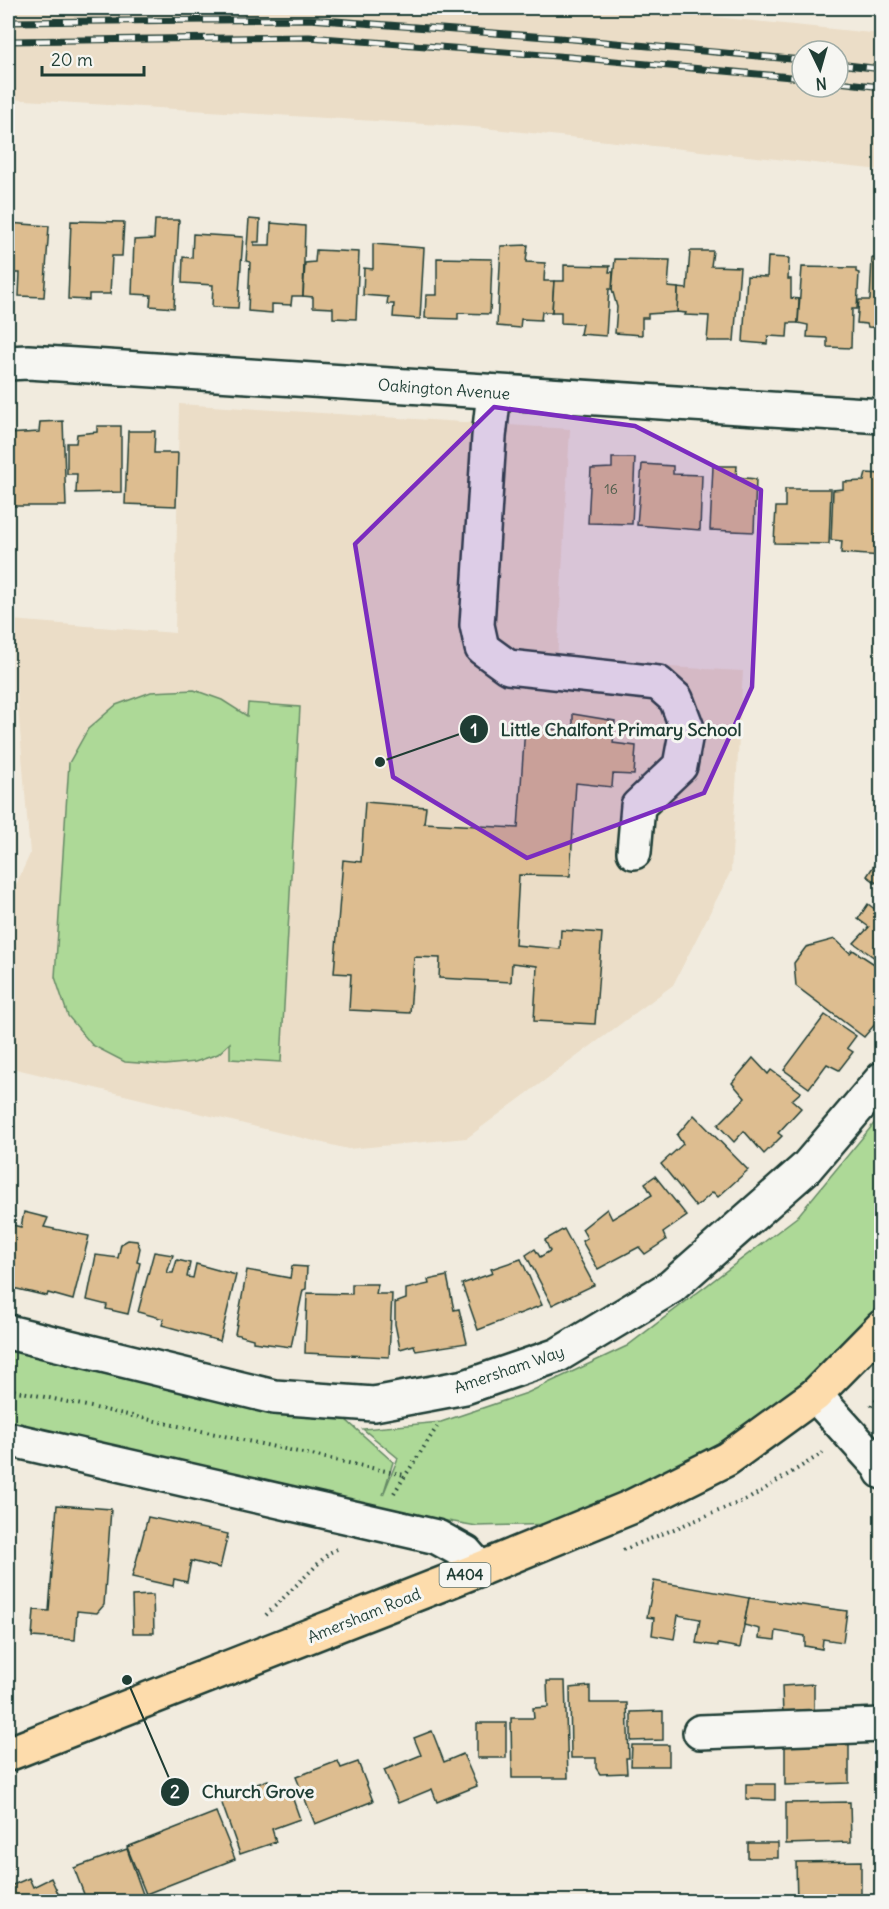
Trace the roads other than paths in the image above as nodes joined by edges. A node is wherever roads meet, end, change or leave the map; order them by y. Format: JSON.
{"nodes":[{"id":1,"x":8,"y":363,"type":"edge"},
{"id":2,"x":494,"y":392,"type":"junction"},
{"id":3,"x":882,"y":416,"type":"edge"},
{"id":4,"x":634,"y":852,"type":"dead end"},
{"id":5,"x":882,"y":1079,"type":"edge"},
{"id":6,"x":882,"y":1327,"type":"edge"},
{"id":7,"x":8,"y":1332,"type":"edge"},
{"id":8,"x":815,"y":1395,"type":"junction"},
{"id":9,"x":8,"y":1439,"type":"edge"},
{"id":10,"x":882,"y":1472,"type":"edge"},
{"id":11,"x":480,"y":1569,"type":"junction"},
{"id":12,"x":882,"y":1725,"type":"edge"},
{"id":13,"x":700,"y":1732,"type":"dead end"},
{"id":14,"x":8,"y":1754,"type":"edge"}],
"edges":[{"from":1,"to":2,"type":"street","name":"Oakington Avenue"},
{"from":2,"to":3,"type":"street","name":"Oakington Avenue"},
{"from":2,"to":4,"type":"street"},
{"from":5,"to":7,"type":"street","name":"Amersham Way"},
{"from":6,"to":8,"type":"main road","name":"Amersham Road","number":"A404"},
{"from":8,"to":10,"type":"street"},
{"from":8,"to":11,"type":"main road","name":"Amersham Road","number":"A404"},
{"from":9,"to":11,"type":"street"},
{"from":11,"to":14,"type":"main road","name":"Amersham Road","number":"A404"},
{"from":12,"to":13,"type":"street"}]}
